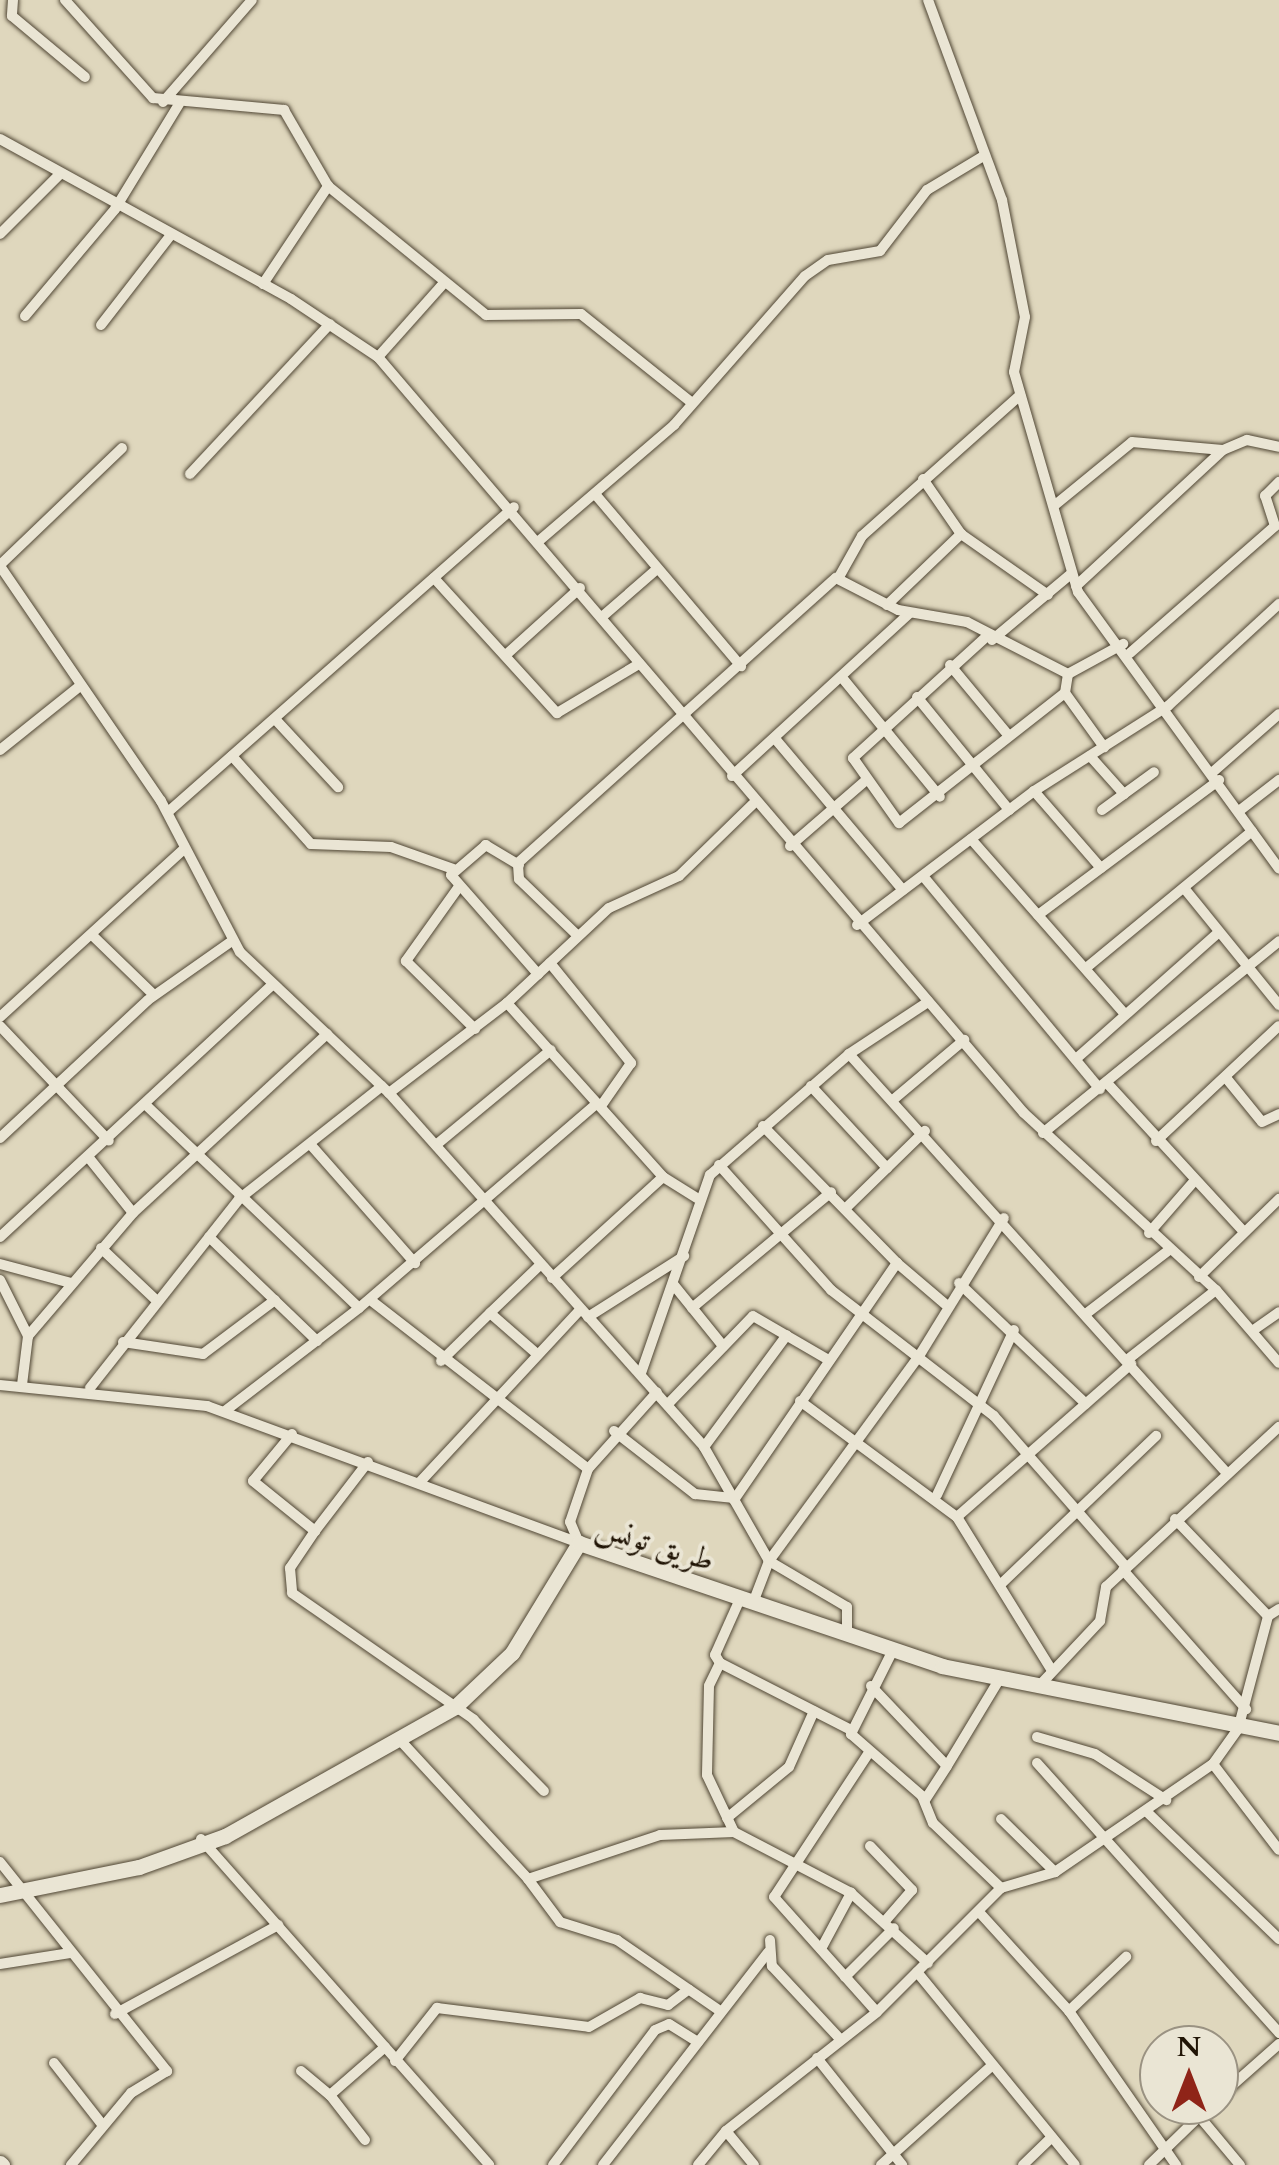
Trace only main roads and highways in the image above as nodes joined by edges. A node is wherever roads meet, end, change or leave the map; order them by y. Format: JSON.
{"nodes":[{"id":1,"x":1279,"y":1733,"type":"edge"},
{"id":2,"x":0,"y":1894,"type":"edge"}],
"edges":[{"from":1,"to":2,"type":"main road","name":"طريق تونس"}]}
